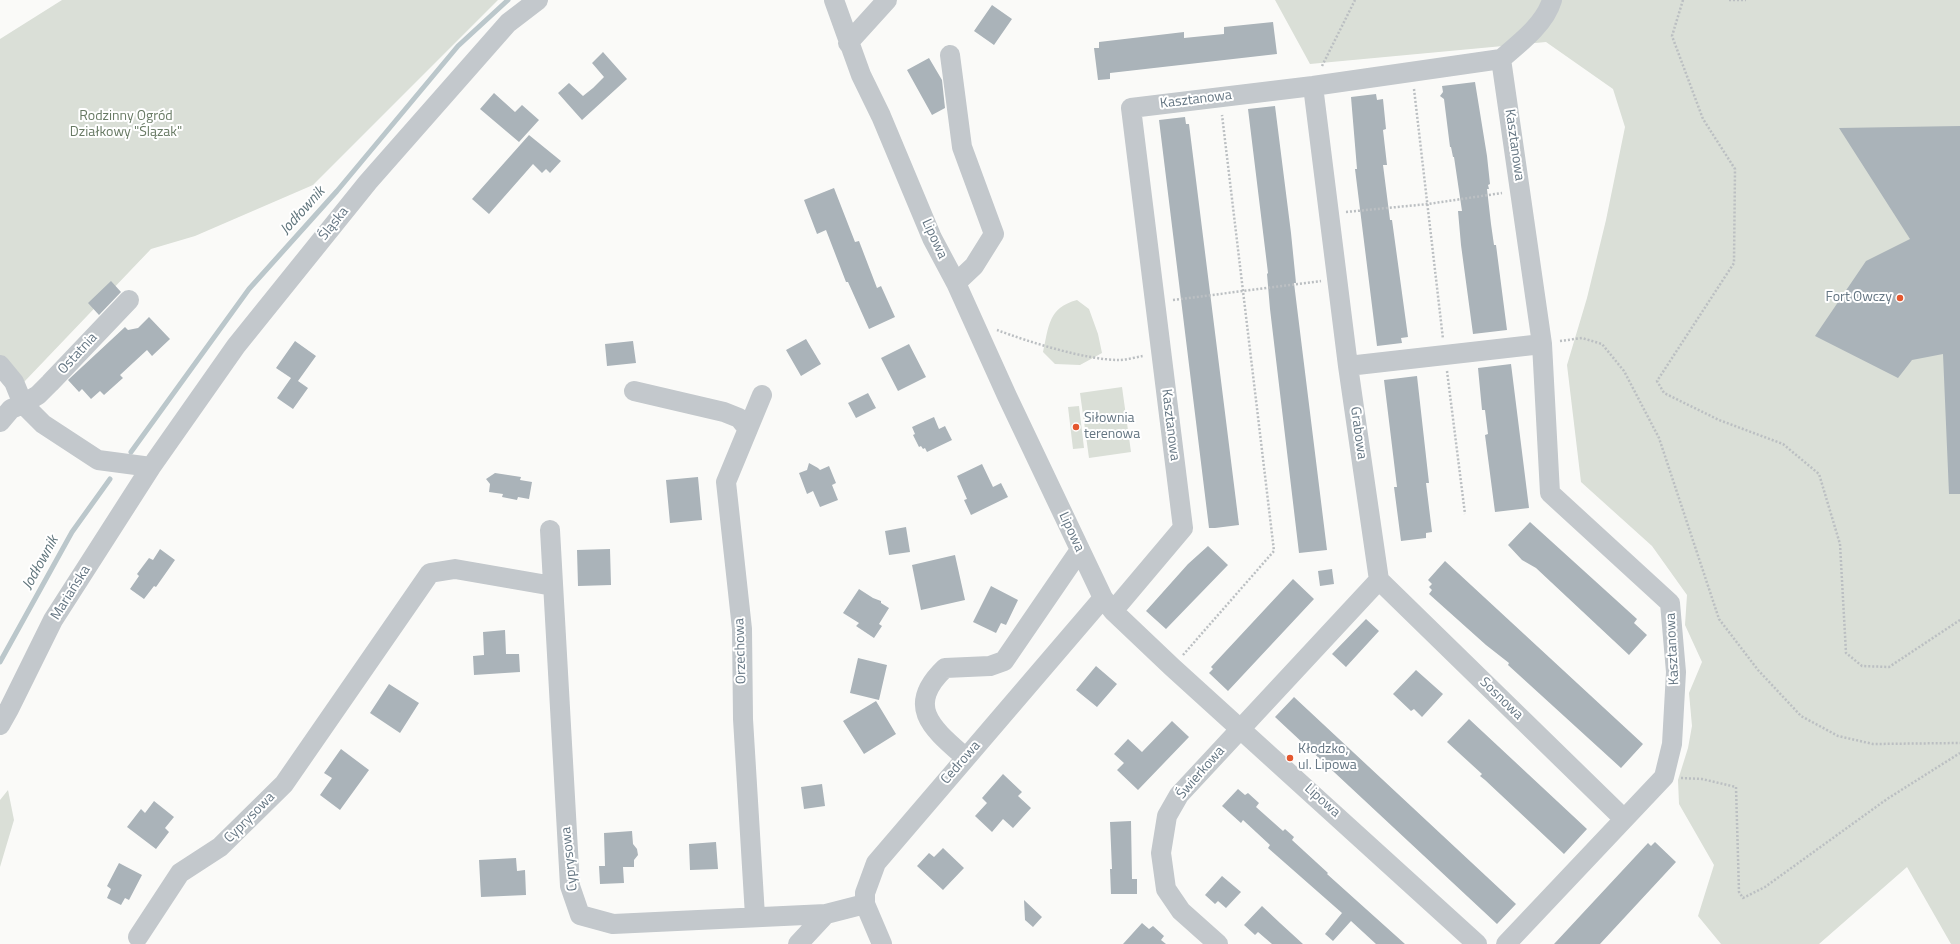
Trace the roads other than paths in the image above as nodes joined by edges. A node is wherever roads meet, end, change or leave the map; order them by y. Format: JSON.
{"nodes":[{"id":1,"x":538,"y":0,"type":"edge"},
{"id":2,"x":834,"y":0,"type":"edge"},
{"id":3,"x":887,"y":0,"type":"edge"},
{"id":4,"x":1552,"y":0,"type":"edge"},
{"id":5,"x":848,"y":43,"type":"junction"},
{"id":6,"x":950,"y":55,"type":"dead end"},
{"id":7,"x":1501,"y":59,"type":"junction"},
{"id":8,"x":1313,"y":86,"type":"junction"},
{"id":9,"x":956,"y":283,"type":"junction"},
{"id":10,"x":128,"y":300,"type":"dead end"},
{"id":11,"x":1542,"y":344,"type":"junction"},
{"id":12,"x":0,"y":365,"type":"edge"},
{"id":13,"x":1348,"y":366,"type":"junction"},
{"id":14,"x":634,"y":392,"type":"dead end"},
{"id":15,"x":762,"y":395,"type":"dead end"},
{"id":16,"x":23,"y":404,"type":"junction"},
{"id":17,"x":0,"y":422,"type":"edge"},
{"id":18,"x":748,"y":429,"type":"junction"},
{"id":19,"x":151,"y":467,"type":"junction"},
{"id":20,"x":550,"y":530,"type":"dead end"},
{"id":21,"x":1080,"y":550,"type":"junction"},
{"id":22,"x":1378,"y":580,"type":"junction"},
{"id":23,"x":553,"y":586,"type":"junction"},
{"id":24,"x":1108,"y":604,"type":"junction"},
{"id":25,"x":0,"y":725,"type":"edge"},
{"id":26,"x":1241,"y":728,"type":"junction"},
{"id":27,"x":966,"y":758,"type":"junction"},
{"id":28,"x":1624,"y":819,"type":"junction"},
{"id":29,"x":865,"y":904,"type":"junction"},
{"id":30,"x":826,"y":914,"type":"junction"},
{"id":31,"x":755,"y":916,"type":"junction"},
{"id":32,"x":138,"y":937,"type":"dead end"},
{"id":33,"x":798,"y":944,"type":"edge"},
{"id":34,"x":882,"y":944,"type":"edge"},
{"id":35,"x":1218,"y":944,"type":"edge"},
{"id":36,"x":1477,"y":944,"type":"edge"},
{"id":37,"x":1506,"y":944,"type":"edge"}],
"edges":[{"from":1,"to":19,"type":"street","name":"Śląska"},
{"from":2,"to":5,"type":"street","name":"Lipowa"},
{"from":3,"to":5,"type":"street"},
{"from":4,"to":7,"type":"street"},
{"from":5,"to":9,"type":"street","name":"Lipowa"},
{"from":6,"to":9,"type":"street"},
{"from":7,"to":8,"type":"street","name":"Kasztanowa"},
{"from":7,"to":11,"type":"street","name":"Kasztanowa"},
{"from":8,"to":13,"type":"street","name":"Grabowa"},
{"from":8,"to":24,"type":"street","name":"Kasztanowa"},
{"from":9,"to":21,"type":"street","name":"Lipowa"},
{"from":10,"to":16,"type":"street","name":"Ostatnia"},
{"from":11,"to":13,"type":"street"},
{"from":11,"to":28,"type":"street","name":"Kasztanowa"},
{"from":12,"to":16,"type":"street"},
{"from":13,"to":22,"type":"street","name":"Grabowa"},
{"from":14,"to":18,"type":"street"},
{"from":15,"to":18,"type":"street","name":"Orzechowa"},
{"from":16,"to":17,"type":"street","name":"Ostatnia"},
{"from":16,"to":19,"type":"street"},
{"from":18,"to":31,"type":"street","name":"Orzechowa"},
{"from":19,"to":25,"type":"street","name":"Mariańska"},
{"from":20,"to":23,"type":"street","name":"Cyprysowa"},
{"from":21,"to":24,"type":"street","name":"Lipowa"},
{"from":21,"to":27,"type":"street"},
{"from":22,"to":26,"type":"street"},
{"from":22,"to":28,"type":"street","name":"Sosnowa"},
{"from":23,"to":31,"type":"street","name":"Cyprysowa"},
{"from":23,"to":32,"type":"street","name":"Cyprysowa"},
{"from":24,"to":26,"type":"street","name":"Lipowa"},
{"from":24,"to":27,"type":"street","name":"Cedrowa"},
{"from":26,"to":35,"type":"street","name":"Świerkowa"},
{"from":26,"to":36,"type":"street","name":"Lipowa"},
{"from":27,"to":29,"type":"street","name":"Cedrowa"},
{"from":28,"to":37,"type":"street","name":"Kasztanowa"},
{"from":29,"to":30,"type":"street","name":"Cyprysowa"},
{"from":29,"to":34,"type":"street"},
{"from":30,"to":31,"type":"street","name":"Cyprysowa"},
{"from":30,"to":33,"type":"street"}]}
